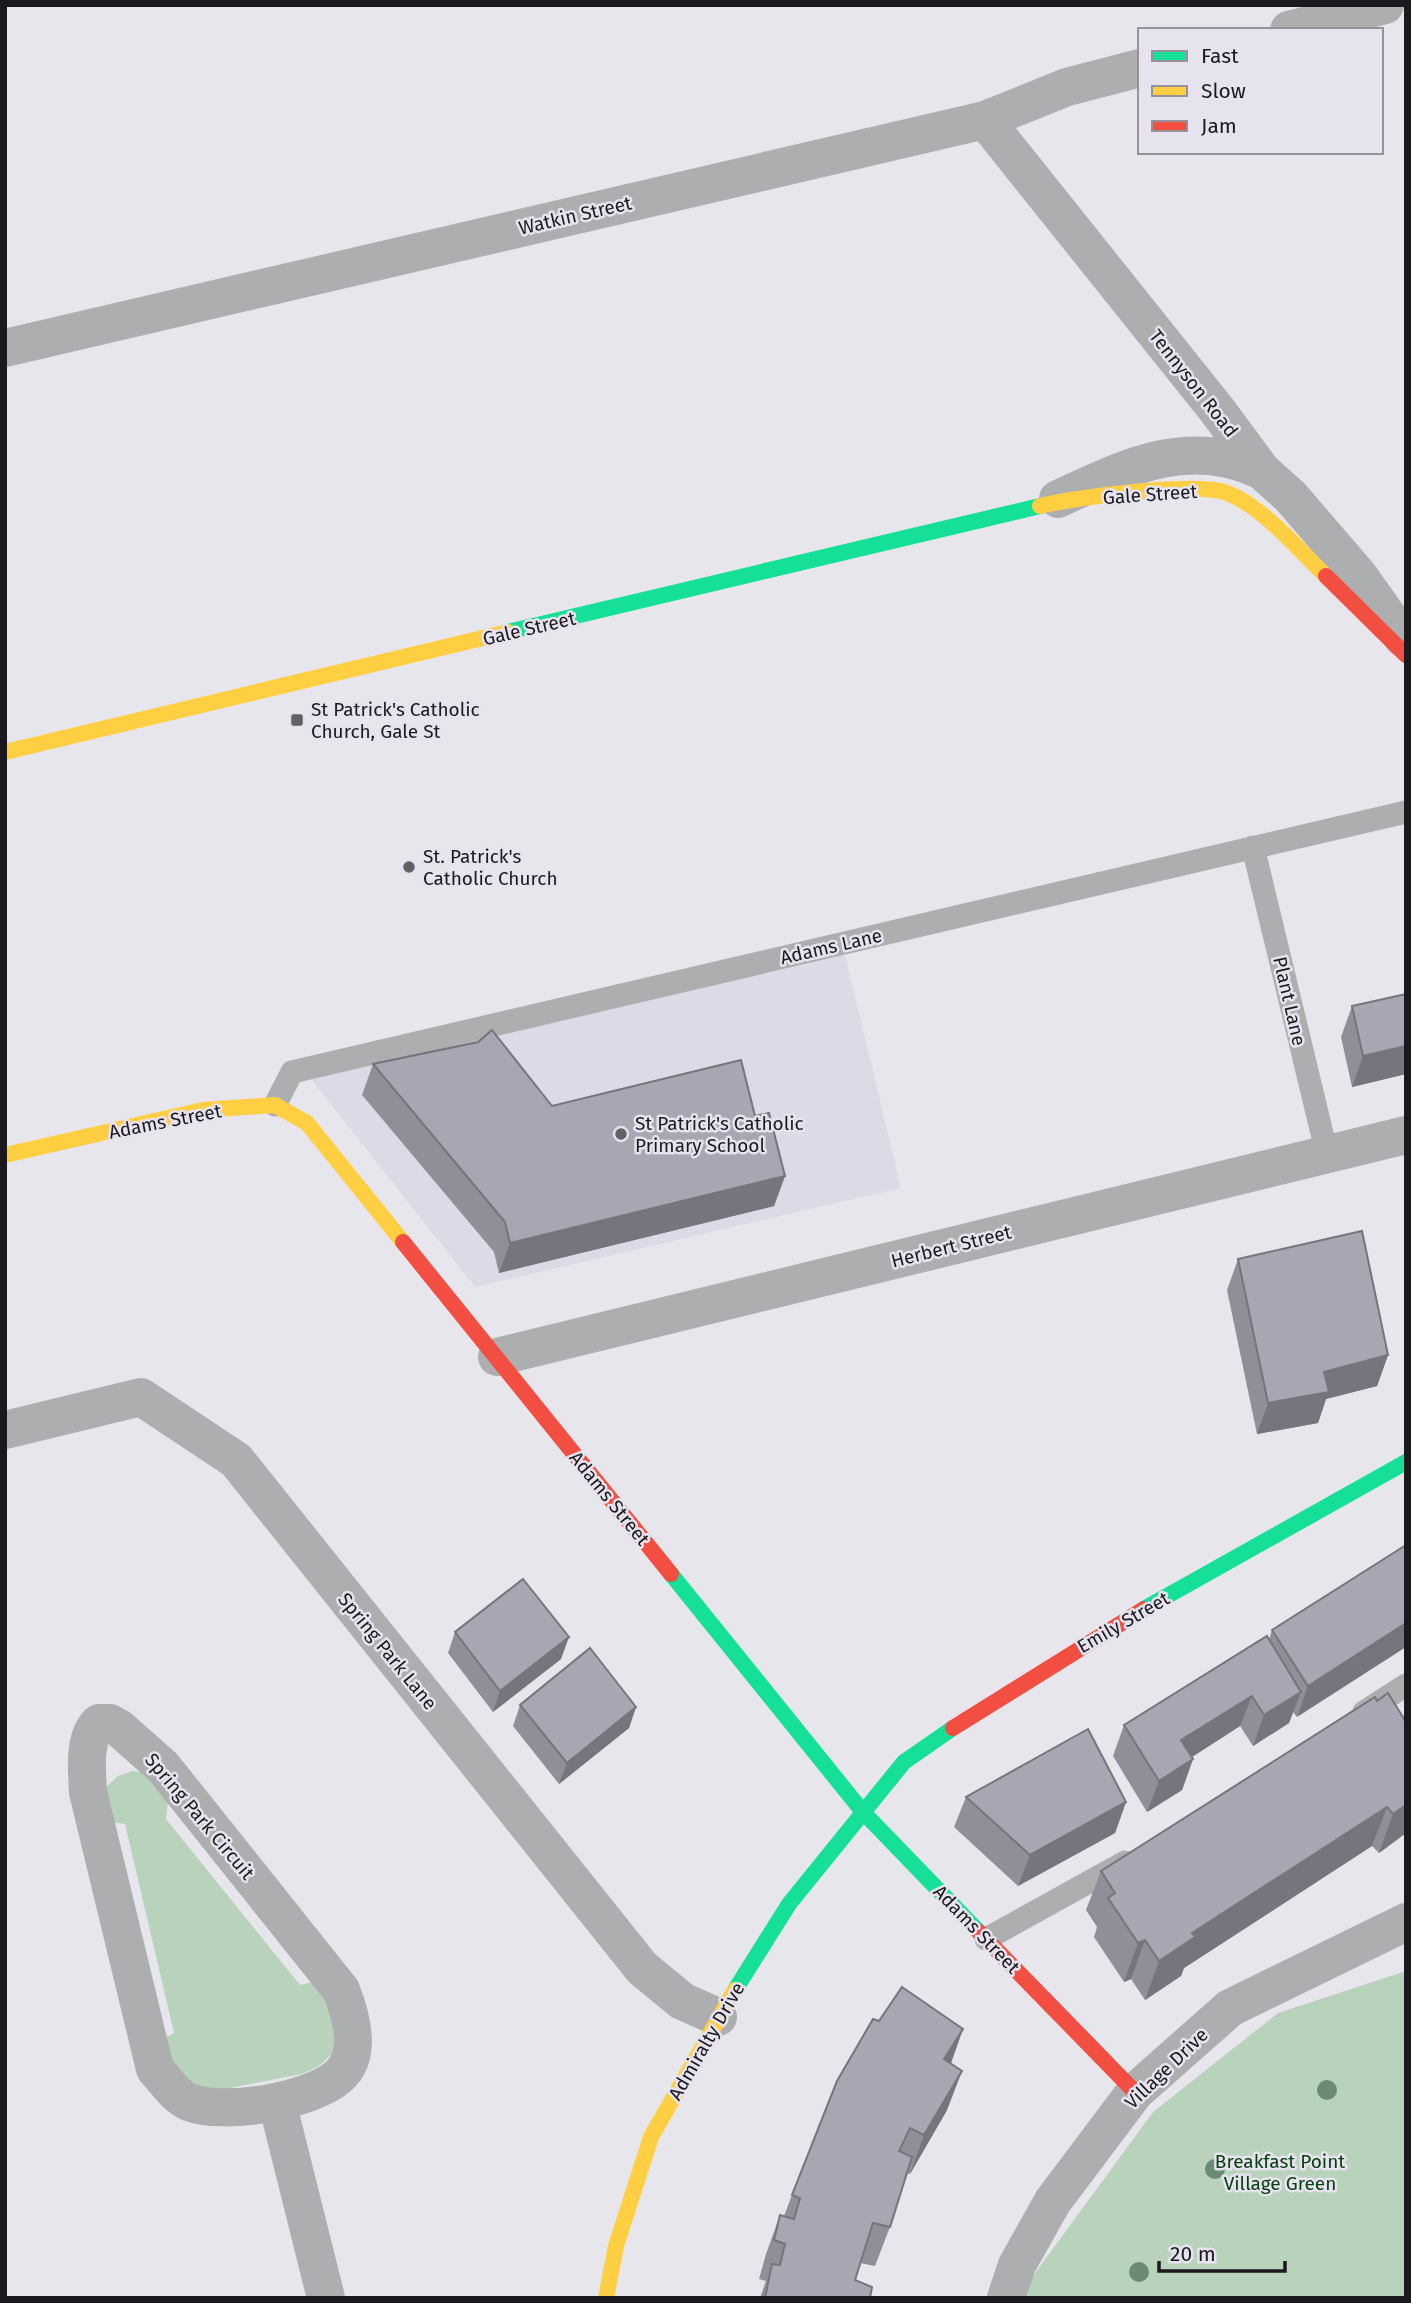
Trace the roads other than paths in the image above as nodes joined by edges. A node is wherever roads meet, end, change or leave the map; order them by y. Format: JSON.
{"nodes":[{"id":1,"x":1385,"y":5,"type":"edge"},
{"id":2,"x":1297,"y":28,"type":"edge"},
{"id":3,"x":1138,"y":69,"type":"edge"},
{"id":4,"x":985,"y":120,"type":"junction"},
{"id":5,"x":5,"y":348,"type":"edge"},
{"id":6,"x":1254,"y":487,"type":"junction"},
{"id":7,"x":1052,"y":503,"type":"joint"},
{"id":8,"x":1406,"y":642,"type":"edge"},
{"id":9,"x":1406,"y":655,"type":"edge"},
{"id":10,"x":5,"y":752,"type":"edge"},
{"id":11,"x":1406,"y":812,"type":"edge"},
{"id":12,"x":1253,"y":847,"type":"junction"},
{"id":13,"x":275,"y":1105,"type":"junction"},
{"id":14,"x":1406,"y":1135,"type":"edge"},
{"id":15,"x":1327,"y":1154,"type":"junction"},
{"id":16,"x":5,"y":1155,"type":"edge"},
{"id":17,"x":497,"y":1357,"type":"junction"},
{"id":18,"x":5,"y":1430,"type":"edge"},
{"id":19,"x":1406,"y":1462,"type":"edge"},
{"id":20,"x":1406,"y":1685,"type":"edge"},
{"id":21,"x":1347,"y":1723,"type":"edge"},
{"id":22,"x":863,"y":1812,"type":"junction"},
{"id":23,"x":1148,"y":1849,"type":"edge"},
{"id":24,"x":1406,"y":1922,"type":"edge"},
{"id":25,"x":986,"y":1939,"type":"junction"},
{"id":26,"x":718,"y":2017,"type":"junction"},
{"id":27,"x":1135,"y":2092,"type":"junction"},
{"id":28,"x":277,"y":2102,"type":"junction"},
{"id":29,"x":326,"y":2298,"type":"edge"},
{"id":30,"x":606,"y":2298,"type":"edge"},
{"id":31,"x":1006,"y":2298,"type":"edge"}],
"edges":[{"from":1,"to":2,"type":"street"},
{"from":3,"to":4,"type":"street","name":"Watkin Street"},
{"from":4,"to":5,"type":"street","name":"Watkin Street"},
{"from":4,"to":6,"type":"street","name":"Tennyson Road"},
{"from":6,"to":7,"type":"street","name":"Gale Street"},
{"from":6,"to":8,"type":"street","name":"Tennyson Road"},
{"from":6,"to":9,"type":"street","name":"Tennyson Road"},
{"from":7,"to":10,"type":"street","name":"Gale Street"},
{"from":11,"to":12,"type":"lane","name":"Adams Lane"},
{"from":12,"to":13,"type":"lane","name":"Adams Lane"},
{"from":12,"to":15,"type":"lane","name":"Plant Lane"},
{"from":13,"to":16,"type":"street","name":"Adams Street"},
{"from":13,"to":17,"type":"street","name":"Adams Street"},
{"from":14,"to":15,"type":"street","name":"Herbert Street"},
{"from":15,"to":17,"type":"street","name":"Herbert Street"},
{"from":17,"to":22,"type":"street","name":"Adams Street"},
{"from":18,"to":26,"type":"street","name":"Spring Park Lane"},
{"from":19,"to":22,"type":"street","name":"Emily Street"},
{"from":20,"to":21,"type":"lane"},
{"from":22,"to":25,"type":"street","name":"Adams Street"},
{"from":22,"to":26,"type":"street","name":"Admiralty Drive"},
{"from":23,"to":25,"type":"lane"},
{"from":24,"to":27,"type":"street","name":"Village Drive"},
{"from":25,"to":27,"type":"street","name":"Adams Street"},
{"from":26,"to":30,"type":"street","name":"Admiralty Drive"},
{"from":27,"to":31,"type":"street","name":"Village Drive"},
{"from":28,"to":28,"type":"street","name":"Spring Park Circuit"},
{"from":28,"to":29,"type":"street"}]}
